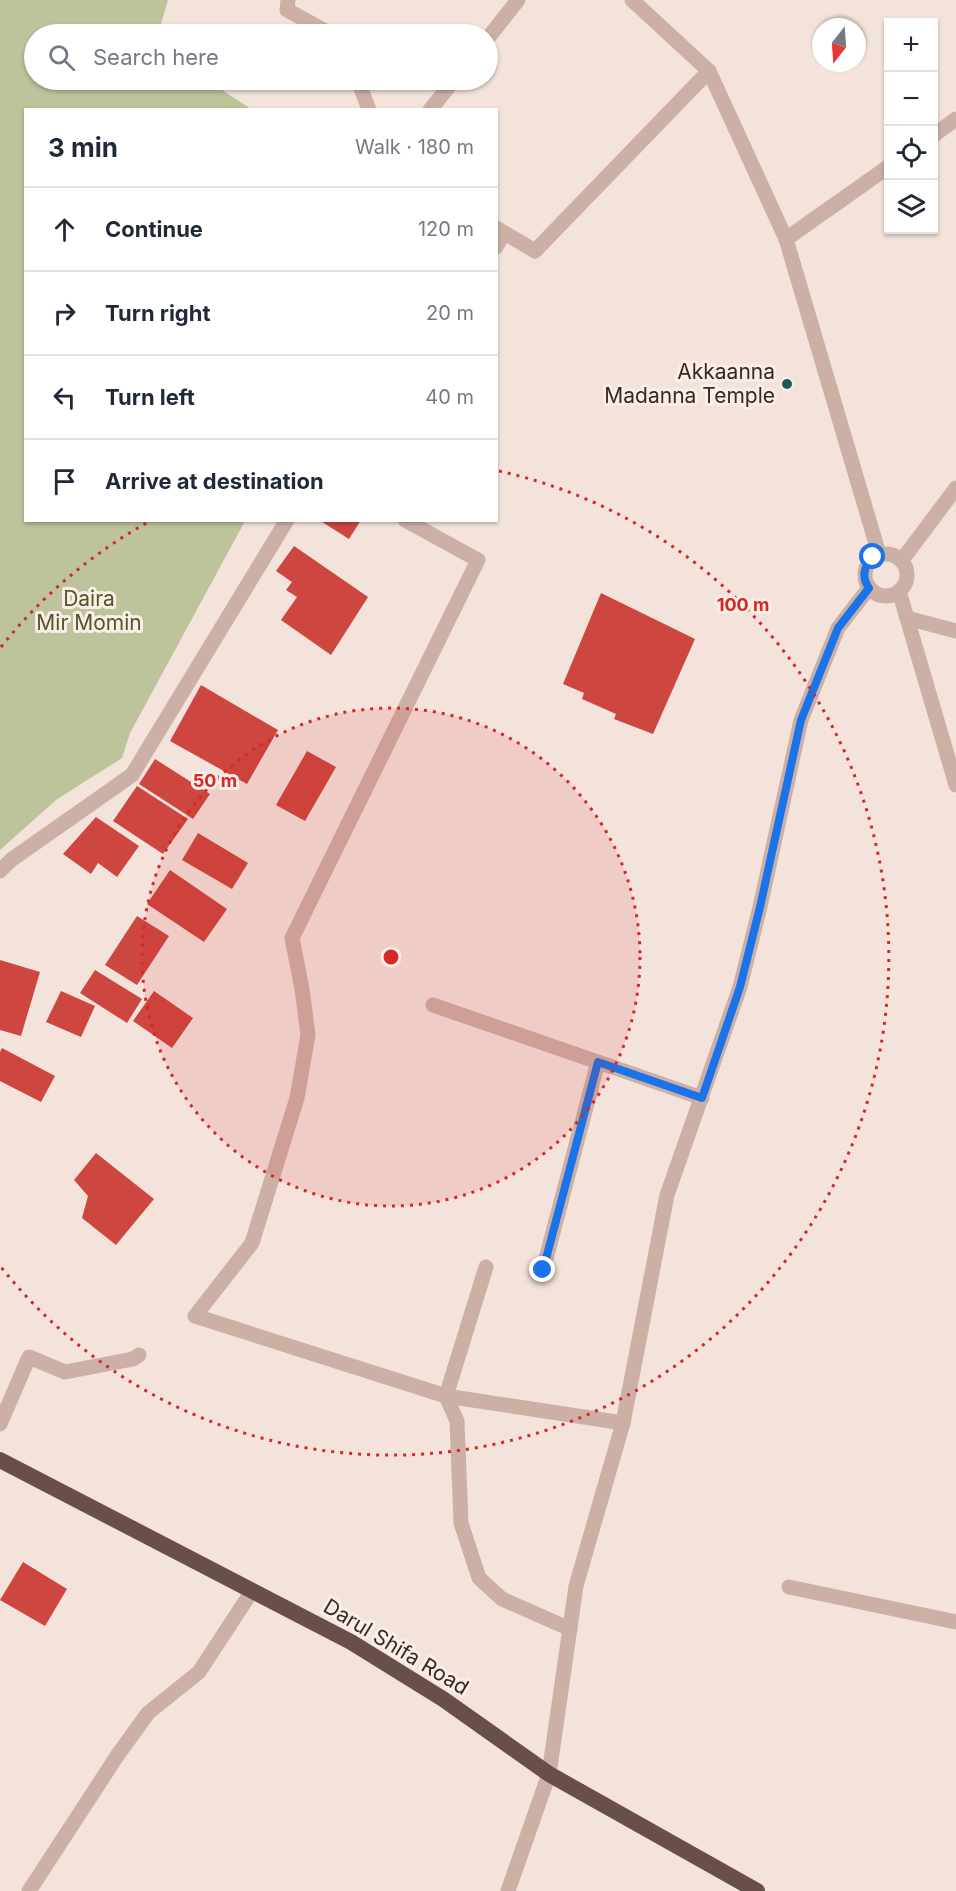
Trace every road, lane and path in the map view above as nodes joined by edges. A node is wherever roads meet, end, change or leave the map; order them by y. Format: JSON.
{"nodes":[{"id":1,"x":288,"y":0,"type":"edge"},
{"id":2,"x":518,"y":0,"type":"edge"},
{"id":3,"x":632,"y":0,"type":"edge"},
{"id":4,"x":313,"y":24,"type":"edge"},
{"id":5,"x":498,"y":25,"type":"edge"},
{"id":6,"x":709,"y":71,"type":"junction"},
{"id":7,"x":362,"y":90,"type":"edge"},
{"id":8,"x":446,"y":90,"type":"edge"},
{"id":9,"x":368,"y":108,"type":"edge"},
{"id":10,"x":432,"y":108,"type":"edge"},
{"id":11,"x":956,"y":119,"type":"edge"},
{"id":12,"x":938,"y":132,"type":"edge"},
{"id":13,"x":884,"y":170,"type":"edge"},
{"id":14,"x":500,"y":231,"type":"edge"},
{"id":15,"x":786,"y":239,"type":"junction"},
{"id":16,"x":956,"y":488,"type":"edge"},
{"id":17,"x":286,"y":522,"type":"edge"},
{"id":18,"x":409,"y":522,"type":"edge"},
{"id":19,"x":879,"y":554,"type":"junction"},
{"id":20,"x":902,"y":560,"type":"junction"},
{"id":21,"x":869,"y":588,"type":"junction"},
{"id":22,"x":899,"y":591,"type":"junction"},
{"id":23,"x":907,"y":618,"type":"junction"},
{"id":24,"x":956,"y":630,"type":"edge"},
{"id":25,"x":956,"y":785,"type":"edge"},
{"id":26,"x":0,"y":871,"type":"edge"},
{"id":27,"x":433,"y":1005,"type":"dead end"},
{"id":28,"x":598,"y":1062,"type":"junction"},
{"id":29,"x":702,"y":1098,"type":"junction"},
{"id":30,"x":486,"y":1267,"type":"dead end"},
{"id":31,"x":543,"y":1270,"type":"dead end"},
{"id":32,"x":139,"y":1354,"type":"dead end"},
{"id":33,"x":446,"y":1396,"type":"junction"},
{"id":34,"x":623,"y":1423,"type":"junction"},
{"id":35,"x":0,"y":1424,"type":"edge"},
{"id":36,"x":0,"y":1460,"type":"edge"},
{"id":37,"x":789,"y":1587,"type":"dead end"},
{"id":38,"x":252,"y":1591,"type":"junction"},
{"id":39,"x":956,"y":1622,"type":"edge"},
{"id":40,"x":570,"y":1629,"type":"junction"},
{"id":41,"x":549,"y":1774,"type":"junction"},
{"id":42,"x":29,"y":1891,"type":"edge"},
{"id":43,"x":508,"y":1891,"type":"edge"},
{"id":44,"x":757,"y":1891,"type":"edge"}],
"edges":[{"from":1,"to":4,"type":"street"},
{"from":2,"to":5,"type":"street"},
{"from":3,"to":6,"type":"street"},
{"from":6,"to":14,"type":"street"},
{"from":6,"to":15,"type":"street"},
{"from":7,"to":9,"type":"street"},
{"from":8,"to":10,"type":"street"},
{"from":11,"to":12,"type":"street"},
{"from":13,"to":15,"type":"street"},
{"from":15,"to":19,"type":"street"},
{"from":16,"to":20,"type":"street"},
{"from":17,"to":26,"type":"street"},
{"from":18,"to":33,"type":"street"},
{"from":19,"to":20,"type":"street"},
{"from":19,"to":21,"type":"street"},
{"from":20,"to":22,"type":"street"},
{"from":21,"to":22,"type":"street"},
{"from":21,"to":29,"type":"street"},
{"from":22,"to":23,"type":"street"},
{"from":23,"to":24,"type":"street"},
{"from":23,"to":25,"type":"street"},
{"from":27,"to":28,"type":"street"},
{"from":28,"to":29,"type":"street"},
{"from":28,"to":31,"type":"street"},
{"from":29,"to":34,"type":"street"},
{"from":30,"to":33,"type":"street"},
{"from":32,"to":35,"type":"street"},
{"from":33,"to":34,"type":"street"},
{"from":33,"to":40,"type":"street"},
{"from":34,"to":40,"type":"street"},
{"from":36,"to":38,"type":"highway","name":"Darul Shifa Road"},
{"from":37,"to":39,"type":"street"},
{"from":38,"to":41,"type":"highway","name":"Darul Shifa Road"},
{"from":38,"to":42,"type":"street"},
{"from":40,"to":41,"type":"street"},
{"from":41,"to":43,"type":"street"},
{"from":41,"to":44,"type":"highway","name":"Darul Shifa Road"}]}
